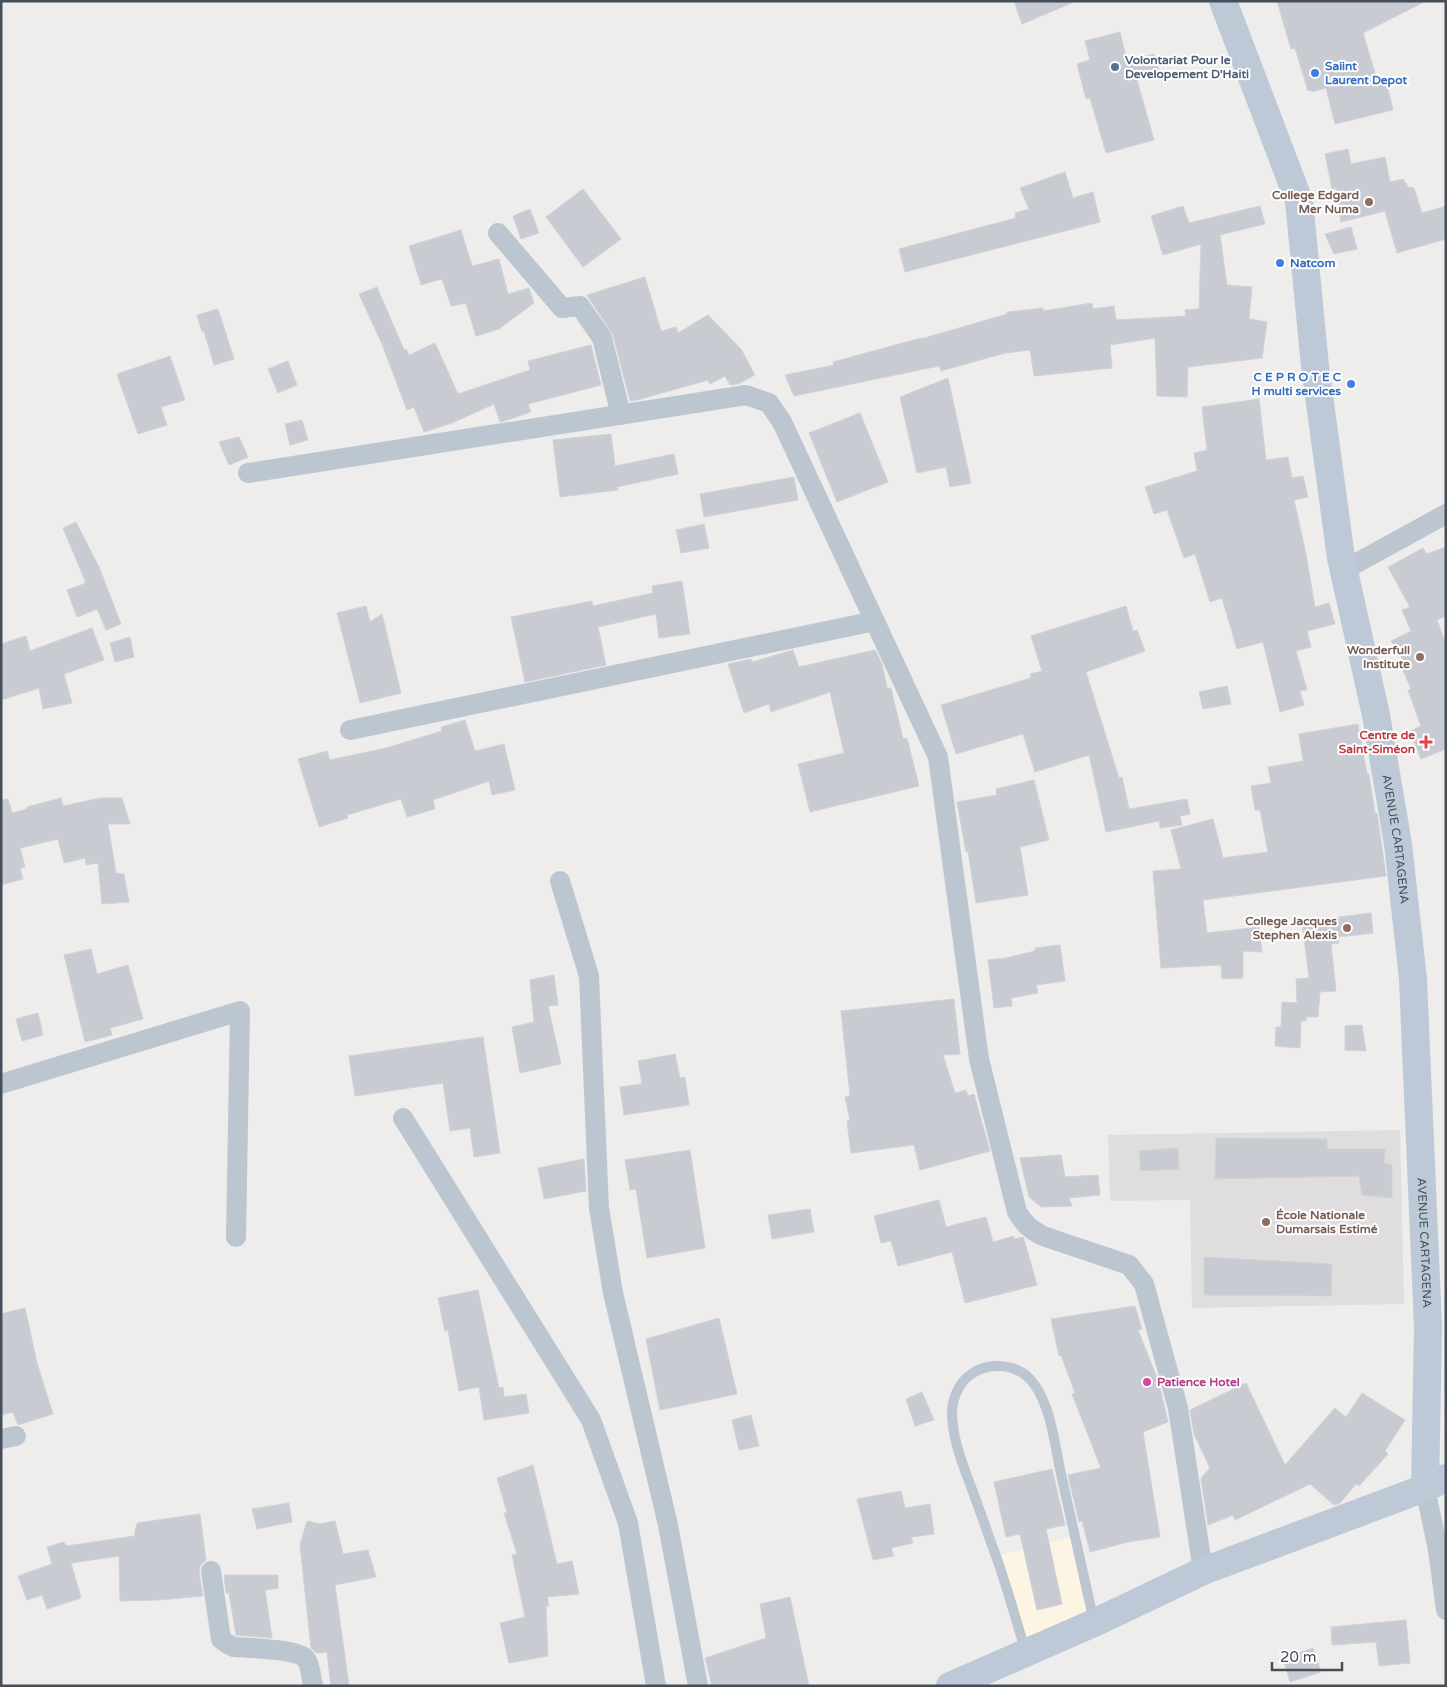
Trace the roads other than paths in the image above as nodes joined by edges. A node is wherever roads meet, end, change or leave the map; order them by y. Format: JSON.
{"nodes":[{"id":1,"x":1223,"y":1,"type":"edge"},
{"id":2,"x":498,"y":233,"type":"dead end"},
{"id":3,"x":620,"y":415,"type":"junction"},
{"id":4,"x":248,"y":473,"type":"dead end"},
{"id":5,"x":1446,"y":514,"type":"edge"},
{"id":6,"x":1344,"y":570,"type":"junction"},
{"id":7,"x":875,"y":621,"type":"junction"},
{"id":8,"x":350,"y":730,"type":"dead end"},
{"id":9,"x":560,"y":881,"type":"dead end"},
{"id":10,"x":1,"y":1084,"type":"edge"},
{"id":11,"x":403,"y":1118,"type":"dead end"},
{"id":12,"x":236,"y":1237,"type":"dead end"},
{"id":13,"x":1435,"y":1483,"type":"edge"},
{"id":14,"x":211,"y":1571,"type":"dead end"},
{"id":15,"x":1203,"y":1571,"type":"junction"},
{"id":16,"x":1446,"y":1610,"type":"edge"},
{"id":17,"x":1094,"y":1623,"type":"junction"},
{"id":18,"x":1026,"y":1652,"type":"junction"},
{"id":19,"x":313,"y":1686,"type":"edge"},
{"id":20,"x":656,"y":1686,"type":"edge"},
{"id":21,"x":698,"y":1686,"type":"edge"},
{"id":22,"x":950,"y":1686,"type":"edge"}],
"edges":[{"from":1,"to":6,"type":"street","name":"AVENUE CARTAGENA"},
{"from":2,"to":3,"type":"street"},
{"from":3,"to":4,"type":"street"},
{"from":3,"to":7,"type":"street"},
{"from":5,"to":6,"type":"street"},
{"from":6,"to":13,"type":"street","name":"AVENUE CARTAGENA"},
{"from":7,"to":8,"type":"street"},
{"from":7,"to":15,"type":"street"},
{"from":9,"to":21,"type":"street"},
{"from":10,"to":12,"type":"street"},
{"from":11,"to":20,"type":"street"},
{"from":13,"to":15,"type":"street"},
{"from":13,"to":16,"type":"street"},
{"from":14,"to":19,"type":"street"},
{"from":15,"to":17,"type":"street"},
{"from":17,"to":18,"type":"street"},
{"from":17,"to":18,"type":"lane"},
{"from":18,"to":22,"type":"street"}]}
